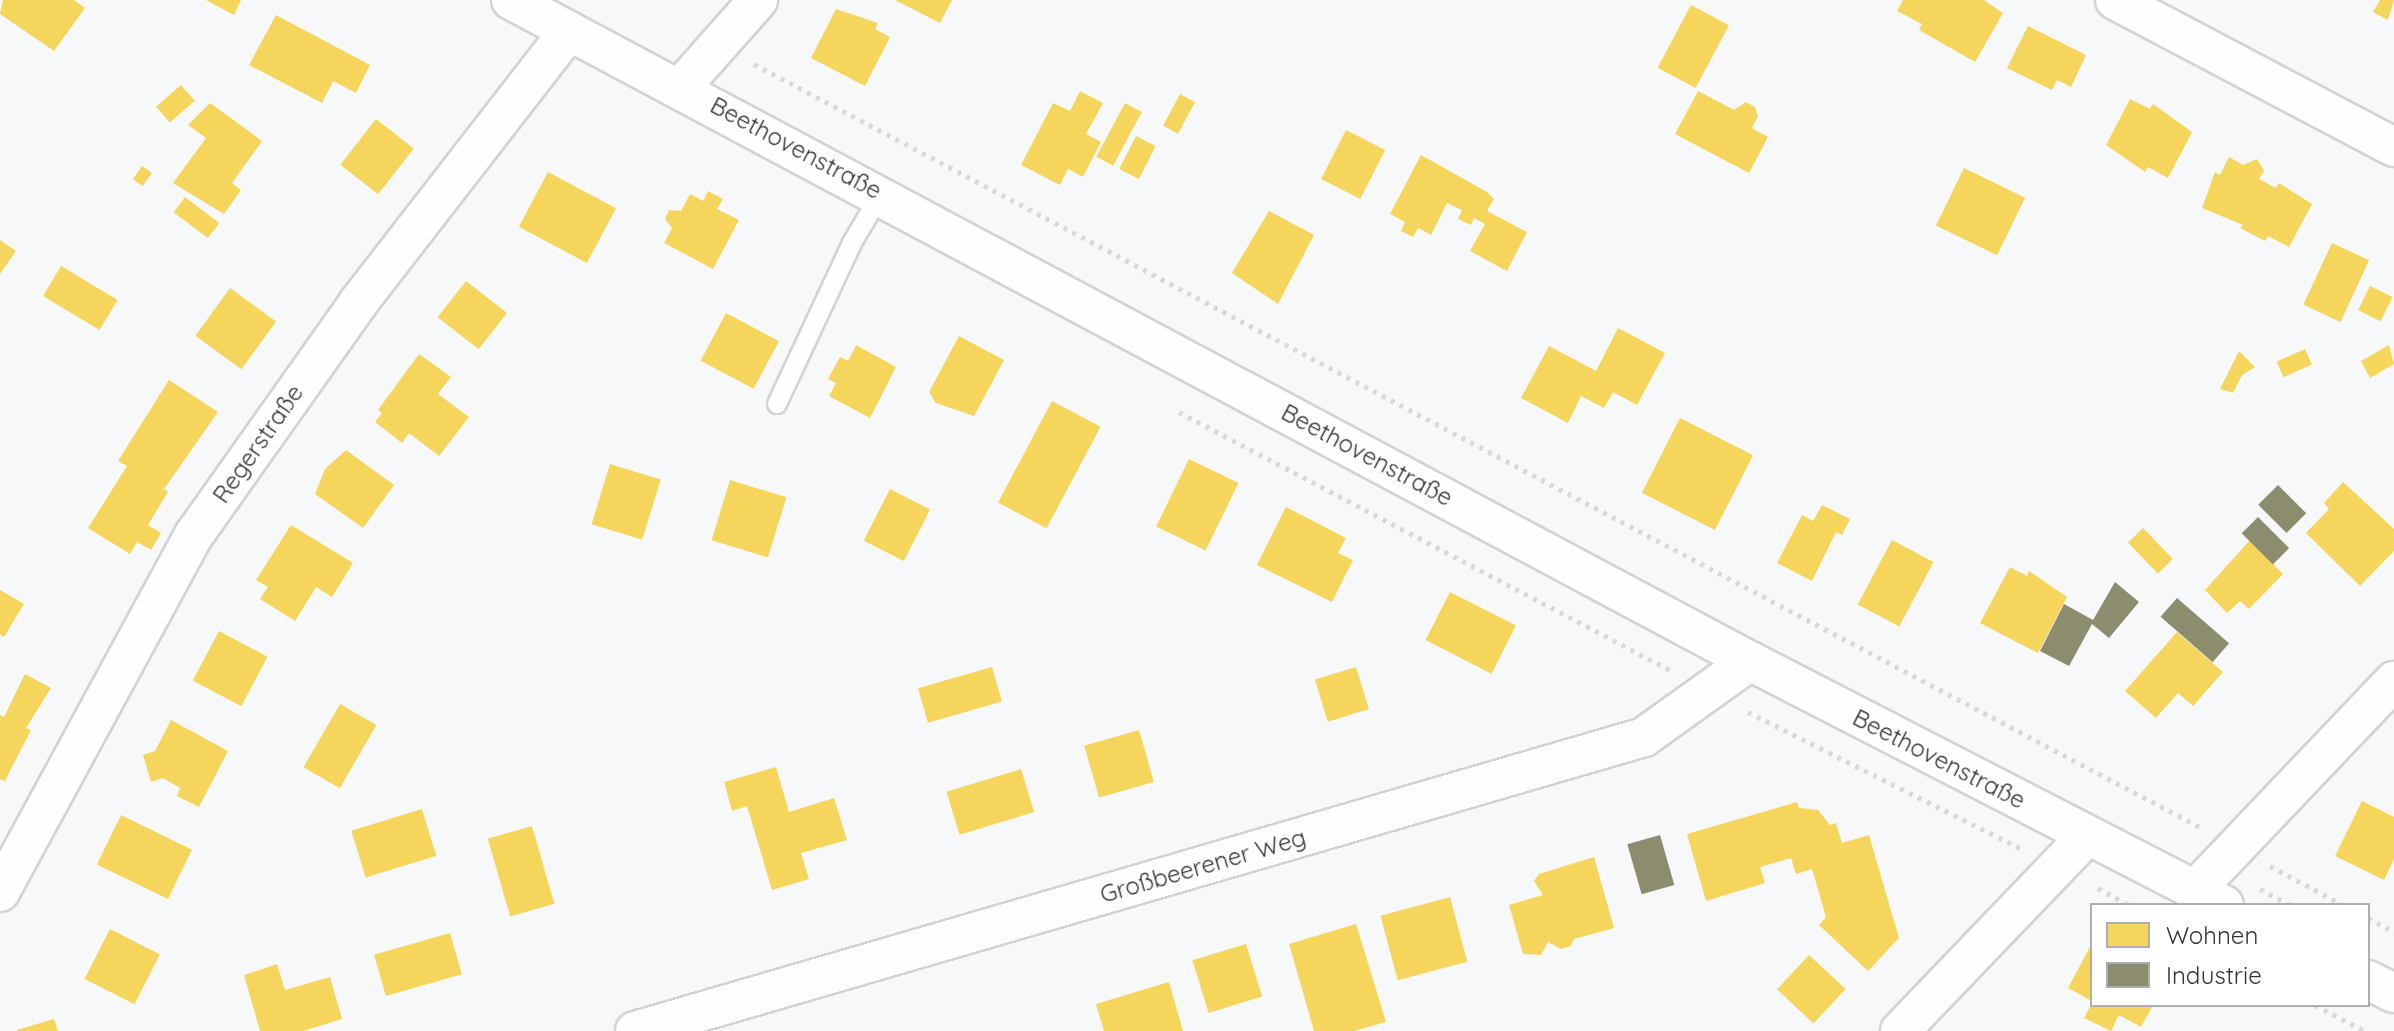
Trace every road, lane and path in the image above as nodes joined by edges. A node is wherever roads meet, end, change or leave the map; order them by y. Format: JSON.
{"nodes":[{"id":1,"x":511,"y":0,"type":"edge"},
{"id":2,"x":758,"y":0,"type":"edge"},
{"id":3,"x":2115,"y":0,"type":"edge"},
{"id":4,"x":569,"y":31,"type":"junction"},
{"id":5,"x":747,"y":56,"type":"dead end"},
{"id":6,"x":682,"y":86,"type":"junction"},
{"id":7,"x":2394,"y":147,"type":"edge"},
{"id":8,"x":881,"y":194,"type":"junction"},
{"id":9,"x":777,"y":404,"type":"dead end"},
{"id":10,"x":1179,"y":412,"type":"dead end"},
{"id":11,"x":1750,"y":661,"type":"junction"},
{"id":12,"x":2394,"y":681,"type":"edge"},
{"id":13,"x":1709,"y":691,"type":"junction"},
{"id":14,"x":2087,"y":836,"type":"junction"},
{"id":15,"x":2235,"y":847,"type":"junction"},
{"id":16,"x":2057,"y":867,"type":"junction"},
{"id":17,"x":0,"y":892,"type":"edge"},
{"id":18,"x":2209,"y":897,"type":"edge"},
{"id":19,"x":2125,"y":903,"type":"edge"},
{"id":20,"x":2339,"y":903,"type":"edge"},
{"id":21,"x":2370,"y":919,"type":"edge"},
{"id":22,"x":2394,"y":932,"type":"edge"},
{"id":23,"x":2370,"y":981,"type":"edge"},
{"id":24,"x":2394,"y":993,"type":"edge"},
{"id":25,"x":2319,"y":1007,"type":"edge"},
{"id":26,"x":635,"y":1031,"type":"edge"},
{"id":27,"x":1900,"y":1031,"type":"edge"},
{"id":28,"x":2365,"y":1031,"type":"edge"}],
"edges":[{"from":1,"to":4,"type":"street","name":"Beethovenstraße"},
{"from":2,"to":6,"type":"street"},
{"from":3,"to":7,"type":"street"},
{"from":4,"to":6,"type":"street","name":"Beethovenstraße"},
{"from":4,"to":17,"type":"street","name":"Regerstraße"},
{"from":5,"to":15,"type":"path"},
{"from":6,"to":8,"type":"street","name":"Beethovenstraße"},
{"from":8,"to":9,"type":"lane"},
{"from":8,"to":11,"type":"street","name":"Beethovenstraße"},
{"from":10,"to":13,"type":"path"},
{"from":11,"to":13,"type":"street","name":"Großbeerener Weg"},
{"from":11,"to":14,"type":"street","name":"Beethovenstraße"},
{"from":12,"to":15,"type":"street"},
{"from":13,"to":16,"type":"path"},
{"from":13,"to":26,"type":"street","name":"Großbeerener Weg"},
{"from":14,"to":16,"type":"street"},
{"from":14,"to":18,"type":"street","name":"Beethovenstraße"},
{"from":15,"to":18,"type":"street"},
{"from":15,"to":20,"type":"path"},
{"from":16,"to":19,"type":"path"},
{"from":16,"to":27,"type":"street"},
{"from":21,"to":22,"type":"path"},
{"from":23,"to":24,"type":"street"},
{"from":25,"to":28,"type":"path"}]}
